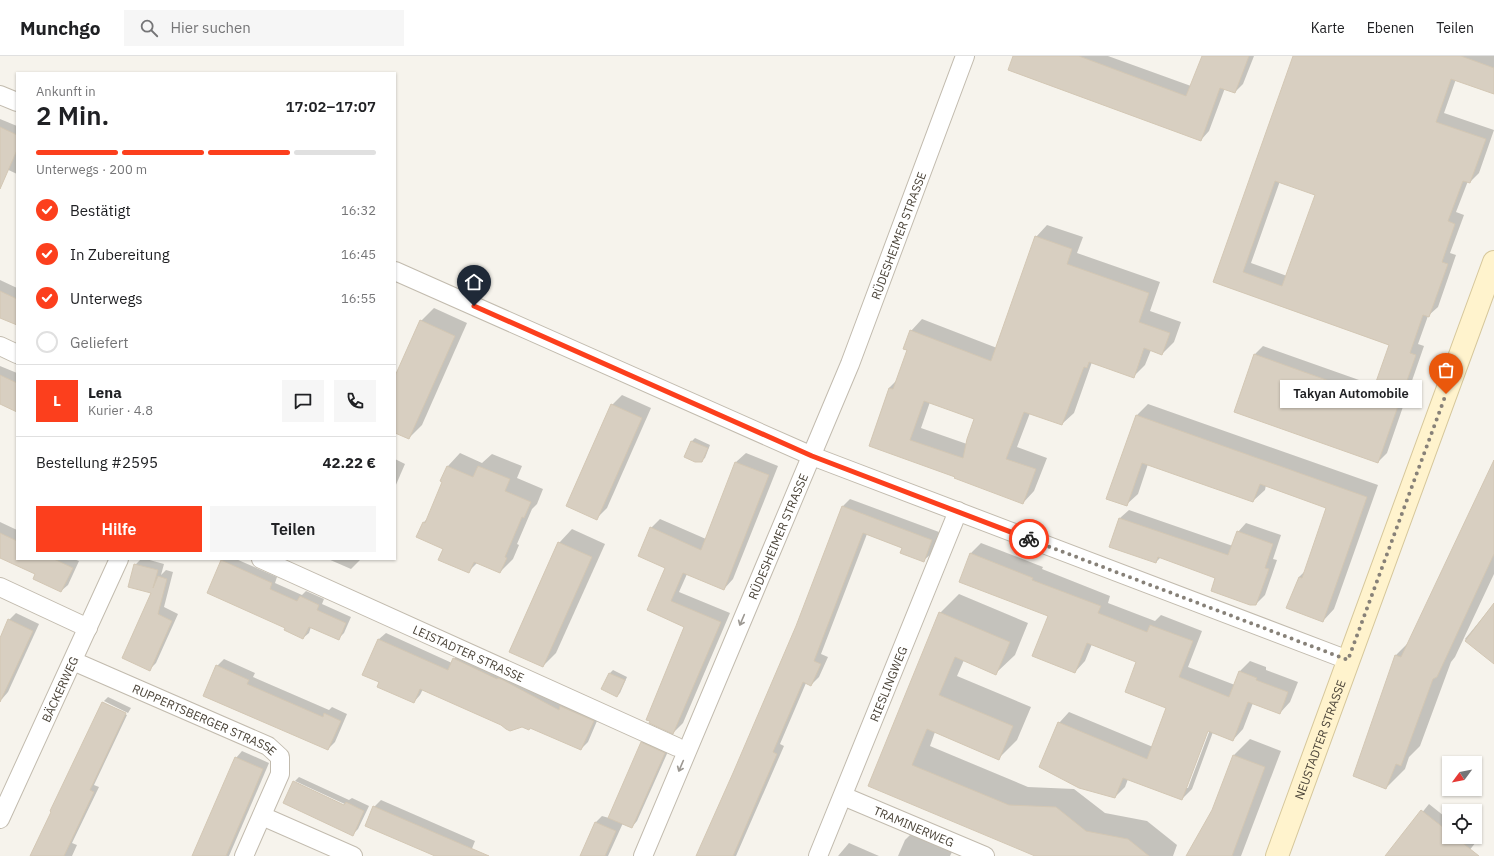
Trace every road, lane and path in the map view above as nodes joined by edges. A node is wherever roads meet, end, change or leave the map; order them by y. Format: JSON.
{"nodes":[{"id":1,"x":966,"y":56,"type":"edge"},
{"id":2,"x":0,"y":95,"type":"edge"},
{"id":3,"x":16,"y":102,"type":"edge"},
{"id":4,"x":1494,"y":262,"type":"edge"},
{"id":5,"x":396,"y":271,"type":"edge"},
{"id":6,"x":0,"y":346,"type":"edge"},
{"id":7,"x":16,"y":354,"type":"edge"},
{"id":8,"x":812,"y":456,"type":"junction"},
{"id":9,"x":958,"y":511,"type":"junction"},
{"id":10,"x":119,"y":560,"type":"edge"},
{"id":11,"x":262,"y":560,"type":"edge"},
{"id":12,"x":0,"y":587,"type":"edge"},
{"id":13,"x":88,"y":628,"type":"junction"},
{"id":14,"x":1348,"y":660,"type":"junction"},
{"id":15,"x":73,"y":661,"type":"junction"},
{"id":16,"x":677,"y":747,"type":"dead end"},
{"id":17,"x":843,"y":796,"type":"junction"},
{"id":18,"x":262,"y":816,"type":"junction"},
{"id":19,"x":0,"y":819,"type":"edge"},
{"id":20,"x":244,"y":856,"type":"edge"},
{"id":21,"x":353,"y":856,"type":"edge"},
{"id":22,"x":643,"y":856,"type":"edge"},
{"id":23,"x":818,"y":856,"type":"edge"},
{"id":24,"x":984,"y":856,"type":"edge"},
{"id":25,"x":1277,"y":856,"type":"edge"}],
"edges":[{"from":1,"to":8,"type":"street","name":"RÜDESHEIMER STRASSE"},
{"from":2,"to":3,"type":"street"},
{"from":4,"to":14,"type":"main road","name":"NEUSTADTER STRASSE"},
{"from":5,"to":8,"type":"street"},
{"from":6,"to":7,"type":"street"},
{"from":8,"to":9,"type":"street"},
{"from":8,"to":22,"type":"street","name":"RÜDESHEIMER STRASSE","one_way":true},
{"from":9,"to":14,"type":"street"},
{"from":9,"to":17,"type":"street","name":"RIESLINGWEG"},
{"from":10,"to":13,"type":"street","name":"BÄCKERWEG"},
{"from":11,"to":16,"type":"street","name":"LEISTADTER STRASSE"},
{"from":12,"to":13,"type":"street"},
{"from":13,"to":15,"type":"street","name":"BÄCKERWEG"},
{"from":14,"to":25,"type":"main road","name":"NEUSTADTER STRASSE"},
{"from":15,"to":18,"type":"street","name":"RUPPERTSBERGER STRASSE"},
{"from":15,"to":19,"type":"street","name":"BÄCKERWEG"},
{"from":17,"to":23,"type":"street","name":"RIESLINGWEG"},
{"from":17,"to":24,"type":"street","name":"TRAMINERWEG"},
{"from":18,"to":20,"type":"street","name":"RUPPERTSBERGER STRASSE"},
{"from":18,"to":21,"type":"street"}]}
